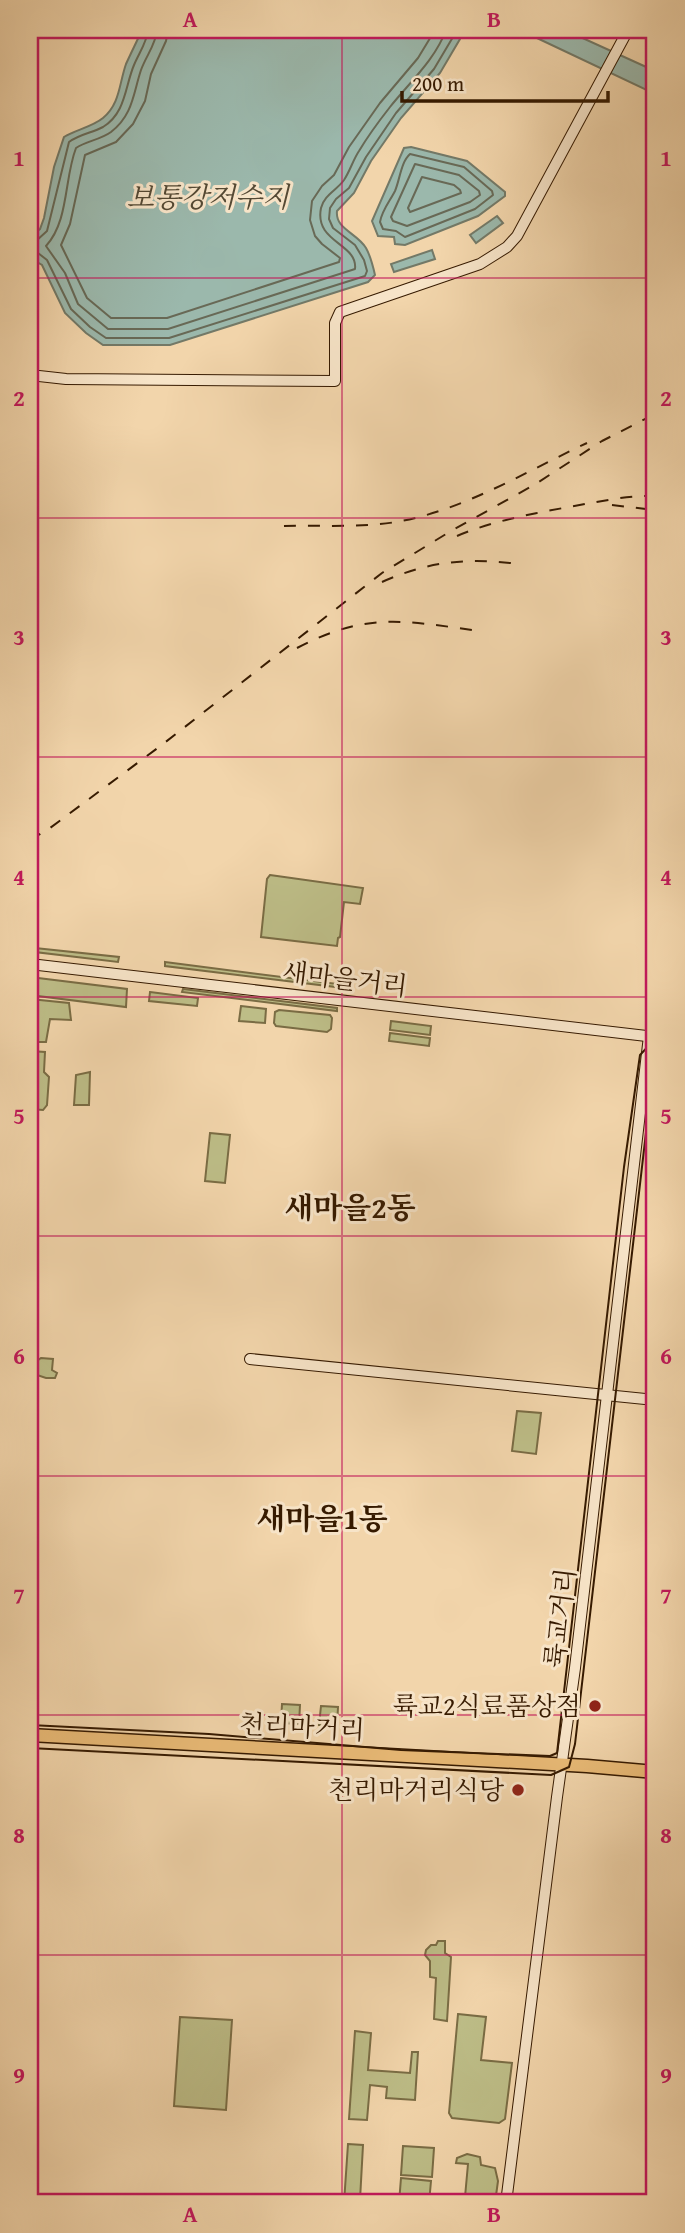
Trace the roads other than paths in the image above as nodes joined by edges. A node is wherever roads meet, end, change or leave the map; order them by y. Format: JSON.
{"nodes":[{"id":1,"x":626,"y":32,"type":"edge"},
{"id":2,"x":30,"y":375,"type":"edge"},
{"id":3,"x":30,"y":964,"type":"edge"},
{"id":4,"x":652,"y":1037,"type":"edge"},
{"id":5,"x":250,"y":1359,"type":"dead end"},
{"id":6,"x":608,"y":1394,"type":"junction"},
{"id":7,"x":655,"y":1400,"type":"edge"},
{"id":8,"x":30,"y":1735,"type":"edge"},
{"id":9,"x":563,"y":1765,"type":"junction"},
{"id":10,"x":655,"y":1772,"type":"edge"},
{"id":11,"x":506,"y":2203,"type":"edge"}],
"edges":[{"from":1,"to":2,"type":"street"},
{"from":3,"to":4,"type":"street","name":"새마을거리"},
{"from":4,"to":6,"type":"street","name":"륙교거리"},
{"from":5,"to":6,"type":"street"},
{"from":6,"to":7,"type":"street"},
{"from":6,"to":9,"type":"street","name":"륙교거리"},
{"from":8,"to":9,"type":"highway","name":"천리마거리"},
{"from":9,"to":10,"type":"highway","name":"천리마거리"},
{"from":9,"to":11,"type":"street","name":"륙교거리"}]}
